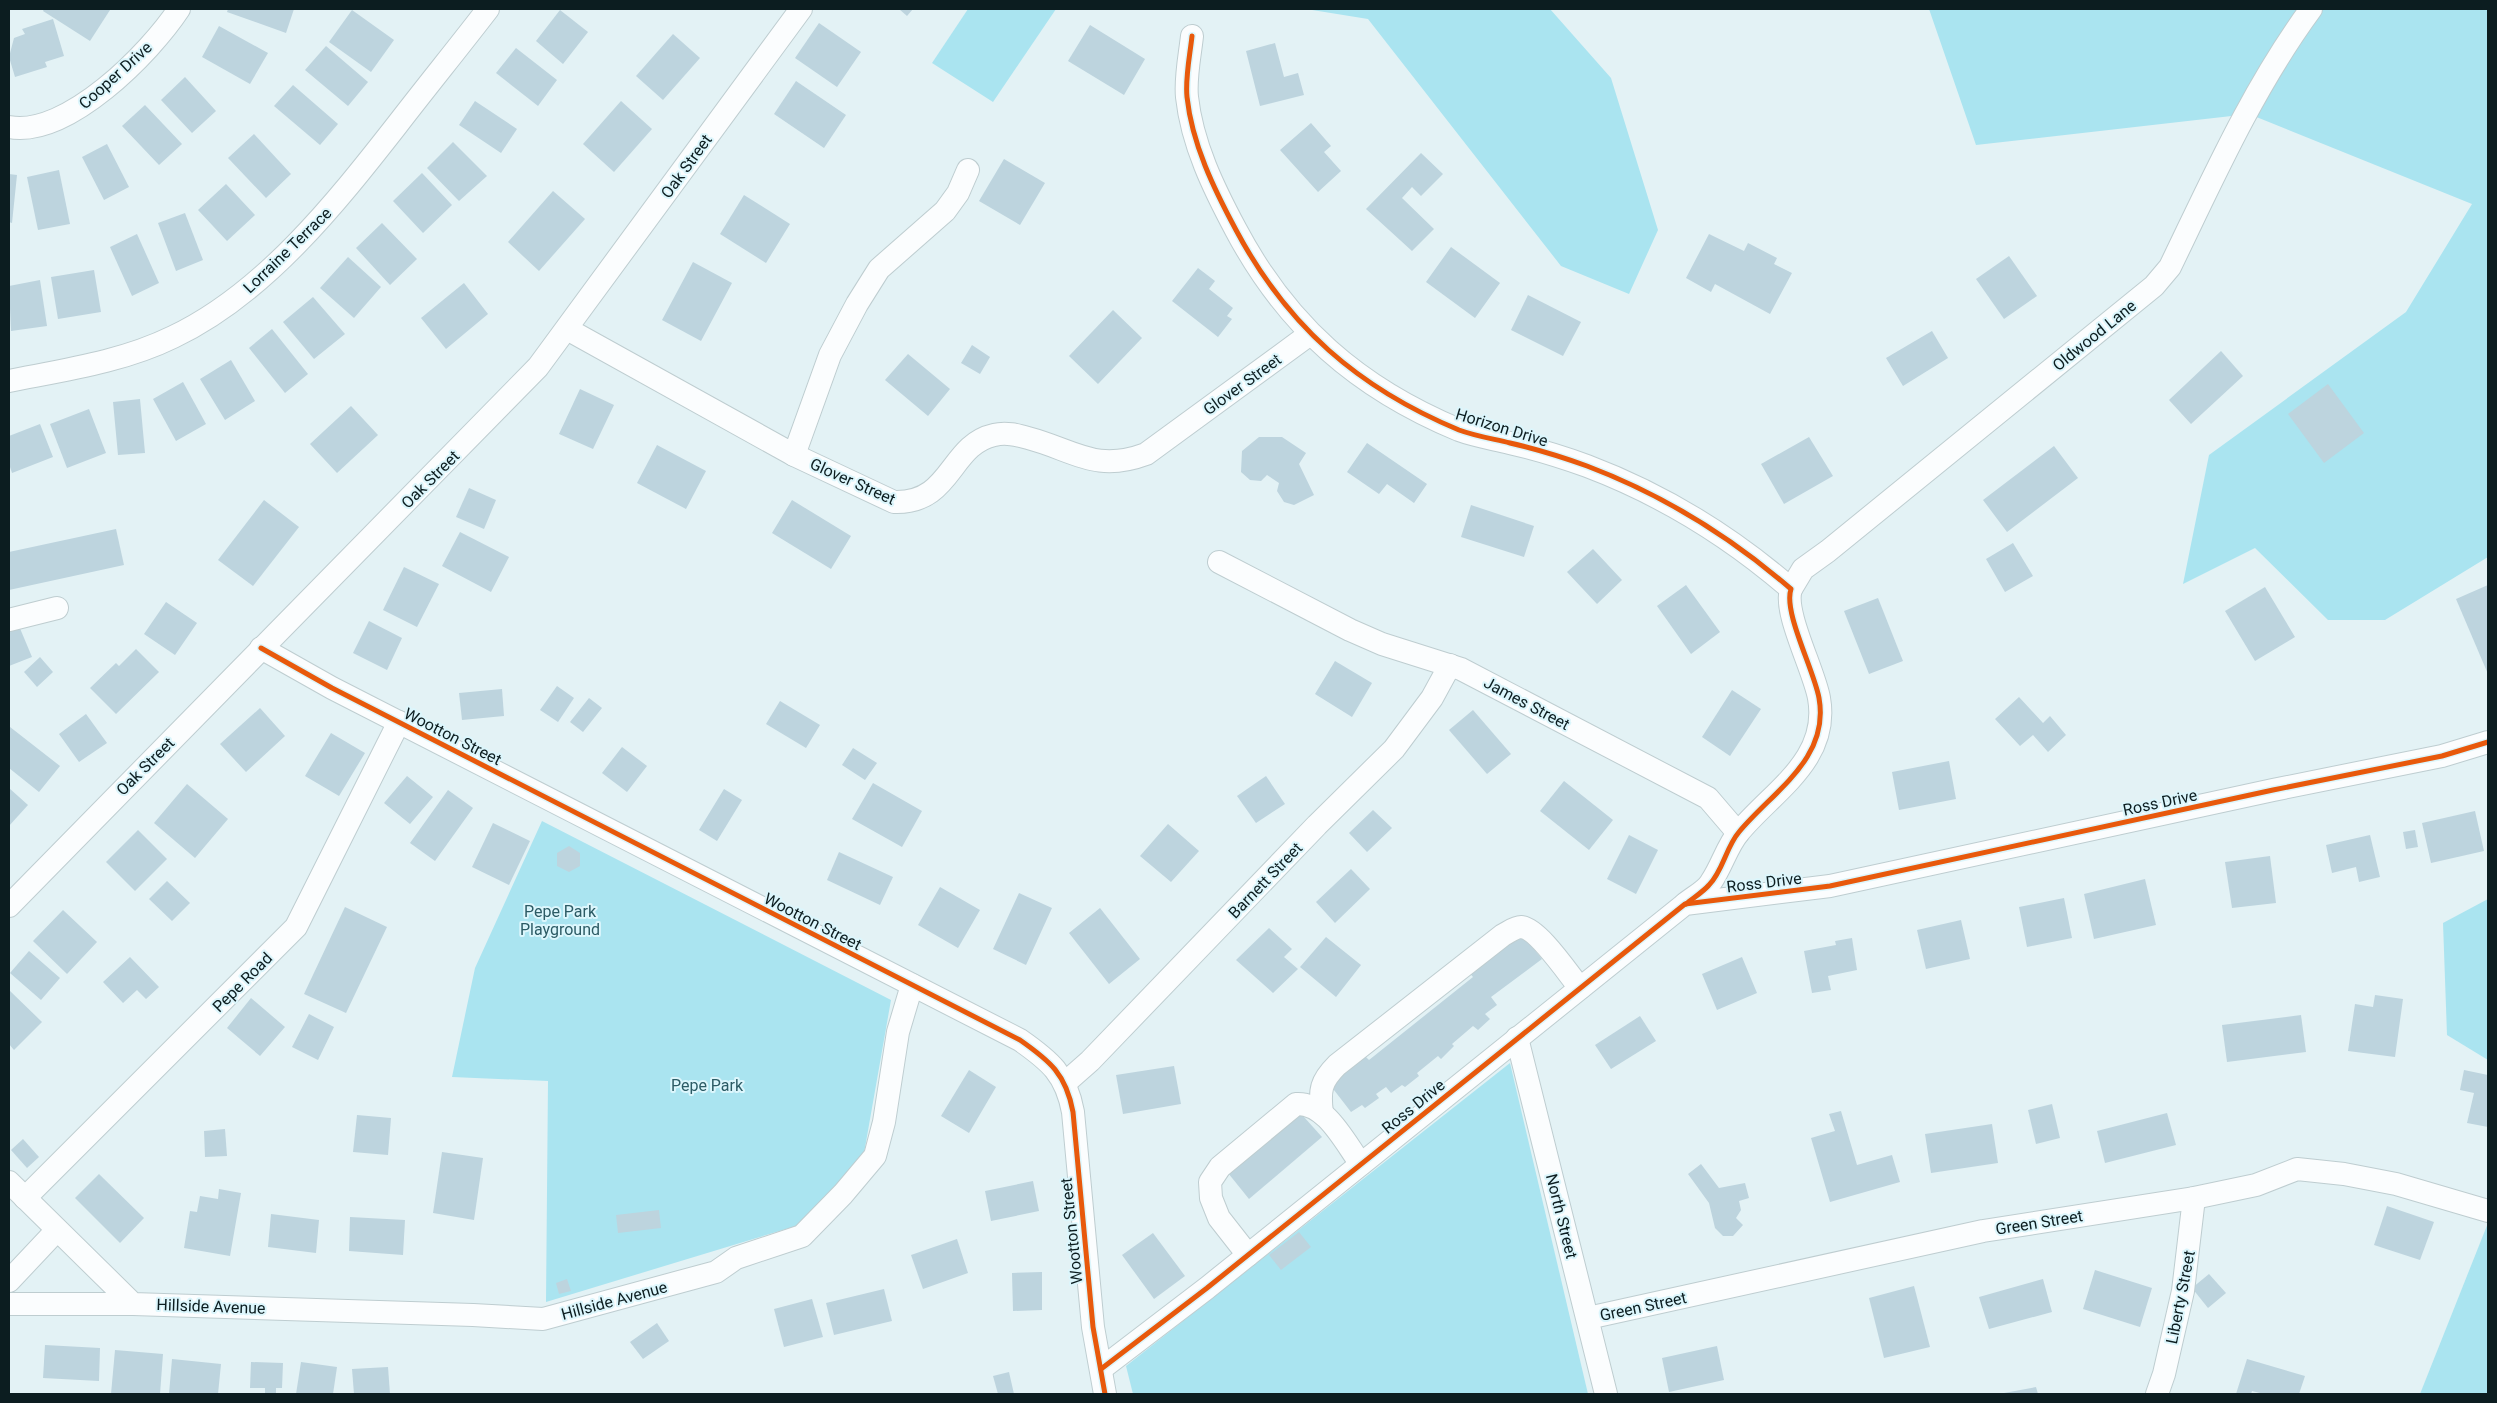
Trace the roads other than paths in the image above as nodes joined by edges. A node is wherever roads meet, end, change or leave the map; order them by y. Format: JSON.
{"nodes":[{"id":1,"x":179,"y":9,"type":"edge"},
{"id":2,"x":488,"y":9,"type":"edge"},
{"id":3,"x":801,"y":9,"type":"edge"},
{"id":4,"x":2311,"y":9,"type":"edge"},
{"id":5,"x":1192,"y":36,"type":"dead end"},
{"id":6,"x":9,"y":127,"type":"edge"},
{"id":7,"x":968,"y":170,"type":"dead end"},
{"id":8,"x":567,"y":328,"type":"junction"},
{"id":9,"x":1310,"y":334,"type":"junction"},
{"id":10,"x":9,"y":381,"type":"edge"},
{"id":11,"x":794,"y":455,"type":"junction"},
{"id":12,"x":1219,"y":562,"type":"dead end"},
{"id":13,"x":1791,"y":589,"type":"junction"},
{"id":14,"x":57,"y":608,"type":"dead end"},
{"id":15,"x":9,"y":620,"type":"edge"},
{"id":16,"x":261,"y":648,"type":"junction"},
{"id":17,"x":1450,"y":665,"type":"junction"},
{"id":18,"x":399,"y":722,"type":"junction"},
{"id":19,"x":2488,"y":742,"type":"edge"},
{"id":20,"x":1738,"y":832,"type":"junction"},
{"id":21,"x":1685,"y":904,"type":"junction"},
{"id":22,"x":9,"y":906,"type":"edge"},
{"id":23,"x":912,"y":985,"type":"junction"},
{"id":24,"x":1580,"y":988,"type":"junction"},
{"id":25,"x":1517,"y":1038,"type":"junction"},
{"id":26,"x":1065,"y":1083,"type":"junction"},
{"id":27,"x":1322,"y":1113,"type":"junction"},
{"id":28,"x":1361,"y":1164,"type":"junction"},
{"id":29,"x":9,"y":1182,"type":"edge"},
{"id":30,"x":25,"y":1198,"type":"junction"},
{"id":31,"x":2194,"y":1198,"type":"junction"},
{"id":32,"x":2488,"y":1211,"type":"edge"},
{"id":33,"x":57,"y":1230,"type":"junction"},
{"id":34,"x":1248,"y":1255,"type":"junction"},
{"id":35,"x":9,"y":1281,"type":"edge"},
{"id":36,"x":9,"y":1304,"type":"edge"},
{"id":37,"x":133,"y":1304,"type":"junction"},
{"id":38,"x":1588,"y":1318,"type":"junction"},
{"id":39,"x":1100,"y":1369,"type":"junction"},
{"id":40,"x":1105,"y":1394,"type":"edge"},
{"id":41,"x":1606,"y":1394,"type":"edge"},
{"id":42,"x":2157,"y":1394,"type":"edge"}],
"edges":[{"from":1,"to":6,"type":"street","name":"Cooper Drive"},
{"from":2,"to":10,"type":"street","name":"Lorraine Terrace"},
{"from":3,"to":8,"type":"street","name":"Oak Street"},
{"from":4,"to":13,"type":"street","name":"Oldwood Lane"},
{"from":5,"to":9,"type":"street","name":"Horizon Drive"},
{"from":7,"to":11,"type":"street"},
{"from":8,"to":11,"type":"street","name":"Glover Street"},
{"from":8,"to":16,"type":"street","name":"Oak Street"},
{"from":9,"to":11,"type":"street","name":"Glover Street"},
{"from":9,"to":13,"type":"street","name":"Horizon Drive"},
{"from":12,"to":17,"type":"street","name":"James Street"},
{"from":13,"to":20,"type":"street"},
{"from":14,"to":15,"type":"street"},
{"from":16,"to":18,"type":"street","name":"Wootton Street"},
{"from":16,"to":22,"type":"street","name":"Oak Street"},
{"from":17,"to":20,"type":"street","name":"James Street"},
{"from":17,"to":26,"type":"street","name":"Barnett Street"},
{"from":18,"to":23,"type":"street","name":"Wootton Street"},
{"from":18,"to":30,"type":"street","name":"Pepe Road"},
{"from":19,"to":21,"type":"street","name":"Ross Drive"},
{"from":20,"to":21,"type":"street"},
{"from":21,"to":24,"type":"street","name":"Ross Drive"},
{"from":23,"to":26,"type":"street","name":"Wootton Street"},
{"from":23,"to":37,"type":"street","name":"Hillside Avenue"},
{"from":24,"to":25,"type":"street","name":"Ross Drive"},
{"from":24,"to":27,"type":"street"},
{"from":25,"to":28,"type":"street","name":"Ross Drive"},
{"from":25,"to":38,"type":"street","name":"North Street"},
{"from":26,"to":39,"type":"street","name":"Wootton Street"},
{"from":27,"to":28,"type":"street"},
{"from":27,"to":34,"type":"street"},
{"from":28,"to":34,"type":"street","name":"Ross Drive"},
{"from":29,"to":30,"type":"street","name":"Hillside Avenue"},
{"from":30,"to":33,"type":"street","name":"Hillside Avenue"},
{"from":31,"to":32,"type":"street","name":"Green Street"},
{"from":31,"to":38,"type":"street","name":"Green Street"},
{"from":31,"to":42,"type":"street","name":"Liberty Street"},
{"from":33,"to":35,"type":"street"},
{"from":33,"to":37,"type":"street","name":"Hillside Avenue"},
{"from":34,"to":39,"type":"street","name":"Ross Drive"},
{"from":36,"to":37,"type":"street","name":"Hillside Avenue"},
{"from":38,"to":41,"type":"street","name":"North Street"},
{"from":39,"to":40,"type":"street","name":"Wootton Street"}]}
